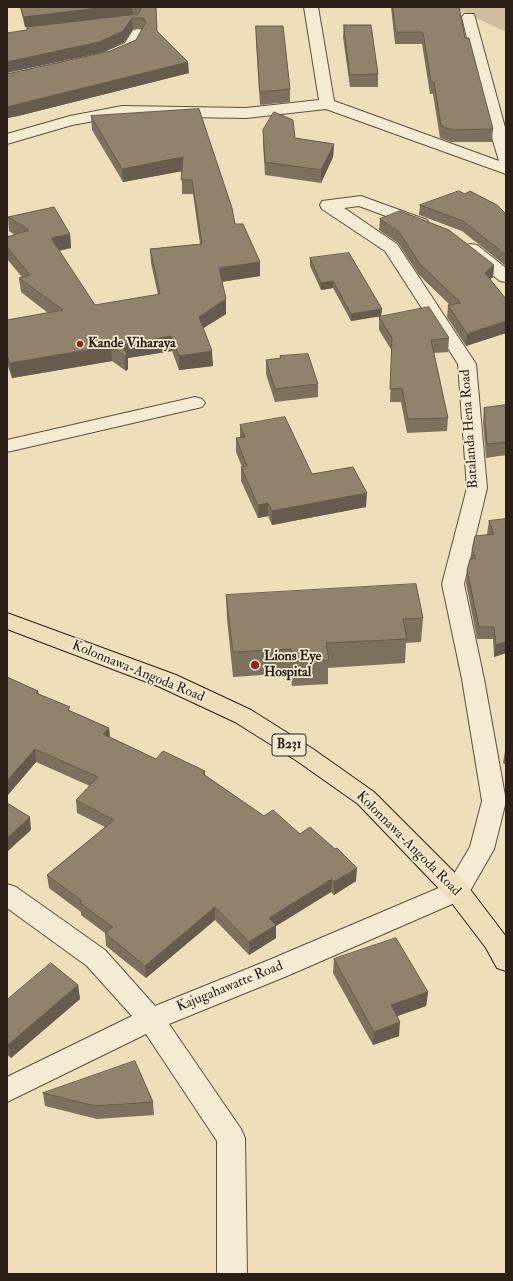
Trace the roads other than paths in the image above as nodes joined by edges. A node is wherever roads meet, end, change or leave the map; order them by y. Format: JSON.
{"nodes":[{"id":1,"x":311,"y":7,"type":"edge"},
{"id":2,"x":469,"y":17,"type":"dead end"},
{"id":3,"x":138,"y":33,"type":"edge"},
{"id":4,"x":97,"y":59,"type":"edge"},
{"id":5,"x":327,"y":104,"type":"junction"},
{"id":6,"x":499,"y":114,"type":"edge"},
{"id":7,"x":7,"y":139,"type":"edge"},
{"id":8,"x":506,"y":159,"type":"edge"},
{"id":9,"x":506,"y":169,"type":"edge"},
{"id":10,"x":506,"y":277,"type":"edge"},
{"id":11,"x":195,"y":403,"type":"dead end"},
{"id":12,"x":7,"y":446,"type":"edge"},
{"id":13,"x":7,"y":622,"type":"edge"},
{"id":14,"x":457,"y":891,"type":"junction"},
{"id":15,"x":7,"y":894,"type":"edge"},
{"id":16,"x":506,"y":960,"type":"edge"},
{"id":17,"x":151,"y":1019,"type":"junction"},
{"id":18,"x":7,"y":1090,"type":"edge"},
{"id":19,"x":232,"y":1274,"type":"edge"}],
"edges":[{"from":1,"to":5,"type":"street"},
{"from":2,"to":6,"type":"street"},
{"from":3,"to":4,"type":"street"},
{"from":5,"to":7,"type":"street"},
{"from":5,"to":9,"type":"street"},
{"from":6,"to":8,"type":"street"},
{"from":10,"to":14,"type":"street","name":"Batalanda Hena Road"},
{"from":11,"to":12,"type":"street"},
{"from":13,"to":14,"type":"main road","name":"Kolonnawa-Angoda Road","number":"B231"},
{"from":14,"to":16,"type":"main road","name":"Kolonnawa-Angoda Road","number":"B231"},
{"from":14,"to":17,"type":"street","name":"Kajugahawatte Road"},
{"from":15,"to":17,"type":"street"},
{"from":17,"to":18,"type":"street","name":"Kajugahawatte Road"},
{"from":17,"to":19,"type":"street"}]}
